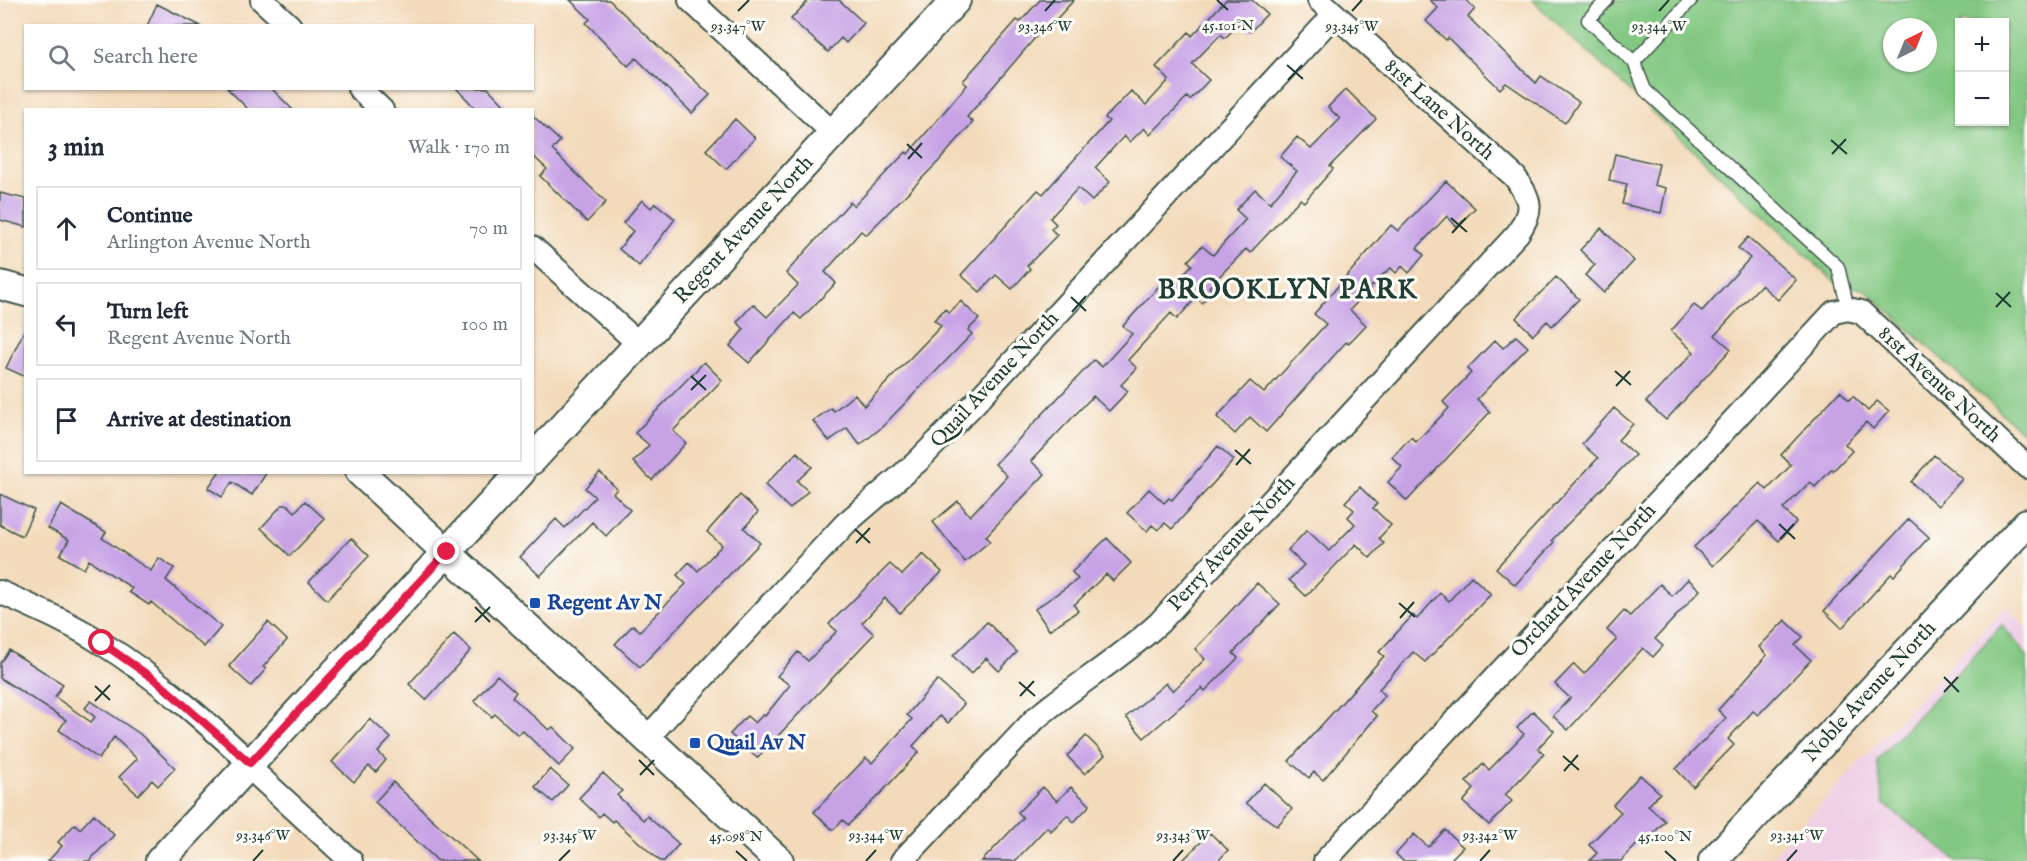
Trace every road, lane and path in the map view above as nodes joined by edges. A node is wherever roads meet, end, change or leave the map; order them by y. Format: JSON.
{"nodes":[{"id":1,"x":262,"y":0,"type":"edge"},
{"id":2,"x":690,"y":0,"type":"edge"},
{"id":3,"x":956,"y":0,"type":"edge"},
{"id":4,"x":1607,"y":0,"type":"edge"},
{"id":5,"x":1691,"y":0,"type":"edge"},
{"id":6,"x":1326,"y":7,"type":"edge"},
{"id":7,"x":288,"y":24,"type":"edge"},
{"id":8,"x":1634,"y":62,"type":"junction"},
{"id":9,"x":361,"y":90,"type":"edge"},
{"id":10,"x":380,"y":108,"type":"edge"},
{"id":11,"x":833,"y":133,"type":"junction"},
{"id":12,"x":1529,"y":198,"type":"joint"},
{"id":13,"x":534,"y":249,"type":"edge"},
{"id":14,"x":0,"y":285,"type":"edge"},
{"id":15,"x":24,"y":291,"type":"edge"},
{"id":16,"x":1848,"y":309,"type":"junction"},
{"id":17,"x":639,"y":344,"type":"junction"},
{"id":18,"x":534,"y":458,"type":"edge"},
{"id":19,"x":2027,"y":467,"type":"edge"},
{"id":20,"x":362,"y":474,"type":"edge"},
{"id":21,"x":519,"y":474,"type":"edge"},
{"id":22,"x":2027,"y":523,"type":"edge"},
{"id":23,"x":447,"y":552,"type":"junction"},
{"id":24,"x":0,"y":592,"type":"edge"},
{"id":25,"x":648,"y":738,"type":"junction"},
{"id":26,"x":250,"y":763,"type":"junction"},
{"id":27,"x":160,"y":861,"type":"edge"},
{"id":28,"x":351,"y":861,"type":"edge"},
{"id":29,"x":778,"y":861,"type":"edge"},
{"id":30,"x":902,"y":861,"type":"edge"},
{"id":31,"x":1325,"y":861,"type":"edge"},
{"id":32,"x":1713,"y":861,"type":"edge"}],
"edges":[{"from":1,"to":7,"type":"street"},
{"from":2,"to":11,"type":"street"},
{"from":3,"to":11,"type":"street","name":"Regent Avenue North"},
{"from":4,"to":8,"type":"lane"},
{"from":5,"to":8,"type":"lane"},
{"from":6,"to":12,"type":"street","name":"81st Lane North"},
{"from":6,"to":25,"type":"street","name":"Quail Avenue North"},
{"from":8,"to":16,"type":"lane"},
{"from":9,"to":10,"type":"street"},
{"from":11,"to":17,"type":"street","name":"Regent Avenue North"},
{"from":12,"to":30,"type":"street","name":"Perry Avenue North"},
{"from":13,"to":17,"type":"street"},
{"from":14,"to":15,"type":"street"},
{"from":16,"to":19,"type":"street","name":"81st Avenue North"},
{"from":16,"to":31,"type":"street","name":"Orchard Avenue North"},
{"from":17,"to":18,"type":"street","name":"Regent Avenue North"},
{"from":20,"to":23,"type":"street"},
{"from":21,"to":23,"type":"street"},
{"from":22,"to":32,"type":"street","name":"Noble Avenue North"},
{"from":23,"to":25,"type":"street"},
{"from":23,"to":26,"type":"street"},
{"from":24,"to":26,"type":"street"},
{"from":25,"to":29,"type":"street"},
{"from":26,"to":27,"type":"street"},
{"from":26,"to":28,"type":"street"}]}
